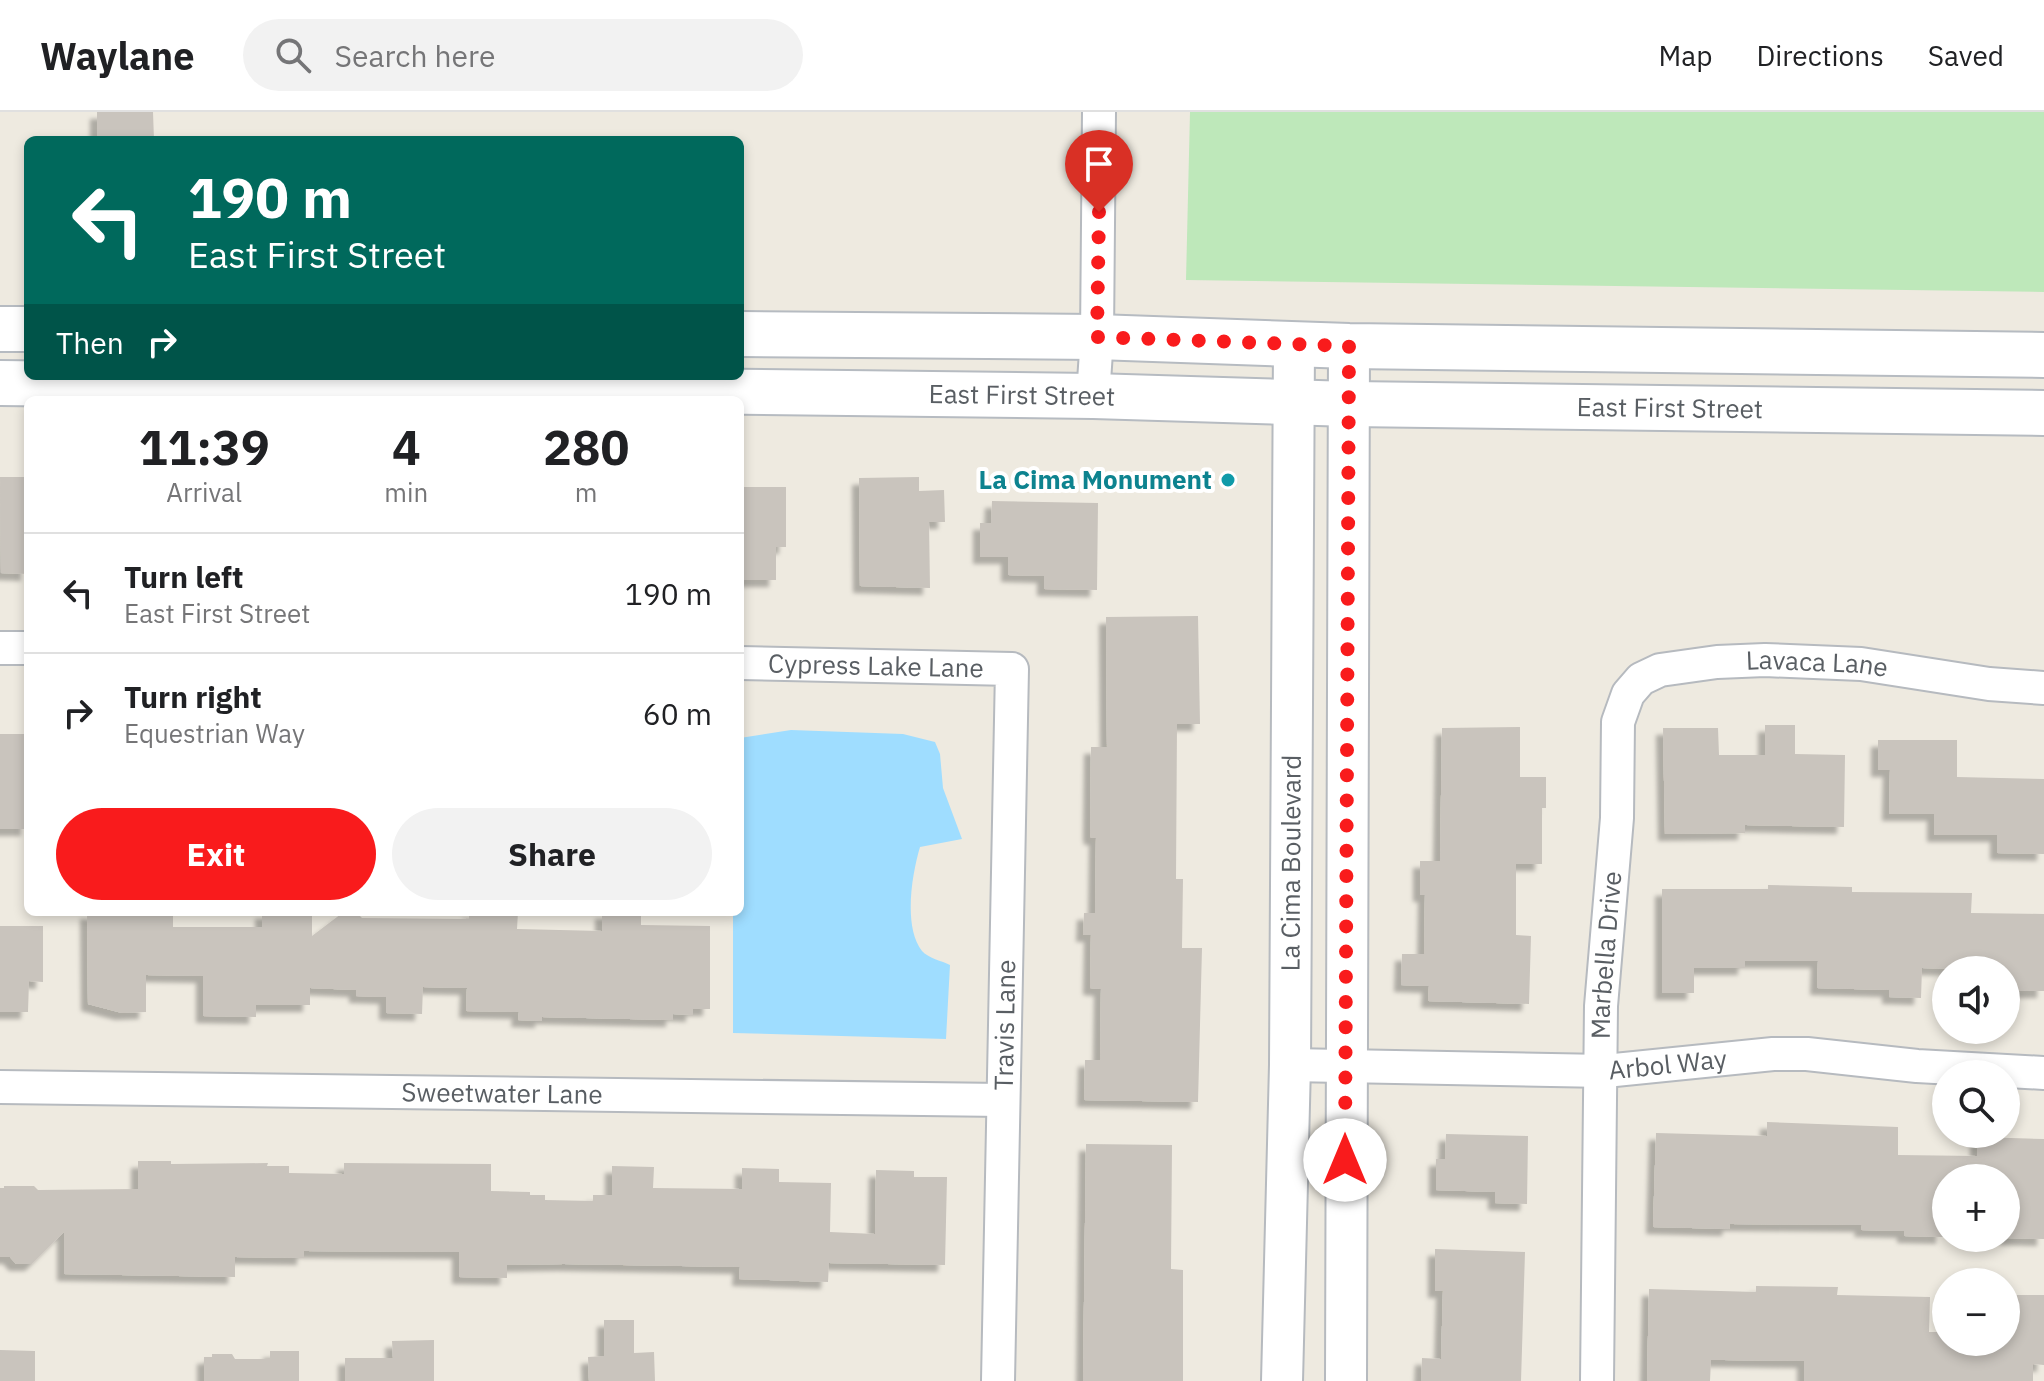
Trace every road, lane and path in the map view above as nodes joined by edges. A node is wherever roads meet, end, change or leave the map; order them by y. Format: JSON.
{"nodes":[{"id":1,"x":1099,"y":112,"type":"edge"},
{"id":2,"x":0,"y":329,"type":"edge"},
{"id":3,"x":24,"y":329,"type":"edge"},
{"id":4,"x":744,"y":334,"type":"edge"},
{"id":5,"x":1097,"y":337,"type":"junction"},
{"id":6,"x":1294,"y":344,"type":"junction"},
{"id":7,"x":1349,"y":346,"type":"junction"},
{"id":8,"x":2044,"y":355,"type":"edge"},
{"id":9,"x":0,"y":383,"type":"edge"},
{"id":10,"x":1093,"y":396,"type":"junction"},
{"id":11,"x":1292,"y":402,"type":"junction"},
{"id":12,"x":1350,"y":404,"type":"junction"},
{"id":13,"x":2044,"y":413,"type":"edge"},
{"id":14,"x":0,"y":648,"type":"edge"},
{"id":15,"x":24,"y":648,"type":"edge"},
{"id":16,"x":744,"y":663,"type":"edge"},
{"id":17,"x":1012,"y":669,"type":"joint"},
{"id":18,"x":2044,"y":688,"type":"edge"},
{"id":19,"x":1618,"y":722,"type":"joint"},
{"id":20,"x":1290,"y":1065,"type":"junction"},
{"id":21,"x":1345,"y":1066,"type":"junction"},
{"id":22,"x":1600,"y":1071,"type":"junction"},
{"id":23,"x":2044,"y":1073,"type":"edge"},
{"id":24,"x":0,"y":1087,"type":"edge"},
{"id":25,"x":1003,"y":1100,"type":"junction"},
{"id":26,"x":998,"y":1381,"type":"edge"},
{"id":27,"x":1282,"y":1381,"type":"edge"},
{"id":28,"x":1346,"y":1381,"type":"edge"},
{"id":29,"x":1597,"y":1381,"type":"edge"}],
"edges":[{"from":1,"to":5,"type":"street"},
{"from":2,"to":3,"type":"main road"},
{"from":4,"to":5,"type":"main road"},
{"from":5,"to":6,"type":"main road"},
{"from":5,"to":10,"type":"street"},
{"from":6,"to":7,"type":"main road"},
{"from":6,"to":11,"type":"street","name":"La Cima Boulevard"},
{"from":7,"to":8,"type":"main road"},
{"from":7,"to":12,"type":"street","name":"La Cima Boulevard"},
{"from":9,"to":10,"type":"main road","name":"East First Street"},
{"from":10,"to":11,"type":"main road","name":"East First Street"},
{"from":11,"to":12,"type":"main road","name":"East First Street"},
{"from":11,"to":20,"type":"street","name":"La Cima Boulevard"},
{"from":12,"to":13,"type":"main road","name":"East First Street"},
{"from":12,"to":21,"type":"street","name":"La Cima Boulevard"},
{"from":14,"to":15,"type":"street"},
{"from":16,"to":17,"type":"street","name":"Cypress Lake Lane"},
{"from":17,"to":25,"type":"street","name":"Travis Lane"},
{"from":18,"to":19,"type":"street","name":"Lavaca Lane"},
{"from":19,"to":22,"type":"street","name":"Marbella Drive"},
{"from":20,"to":21,"type":"street","name":"Arbol Way"},
{"from":20,"to":27,"type":"street","name":"La Cima Boulevard"},
{"from":21,"to":22,"type":"street","name":"Arbol Way"},
{"from":21,"to":28,"type":"street","name":"La Cima Boulevard"},
{"from":22,"to":23,"type":"street","name":"Arbol Way"},
{"from":22,"to":29,"type":"street","name":"Marbella Drive"},
{"from":24,"to":25,"type":"street","name":"Sweetwater Lane"},
{"from":25,"to":26,"type":"street","name":"Travis Lane"}]}
